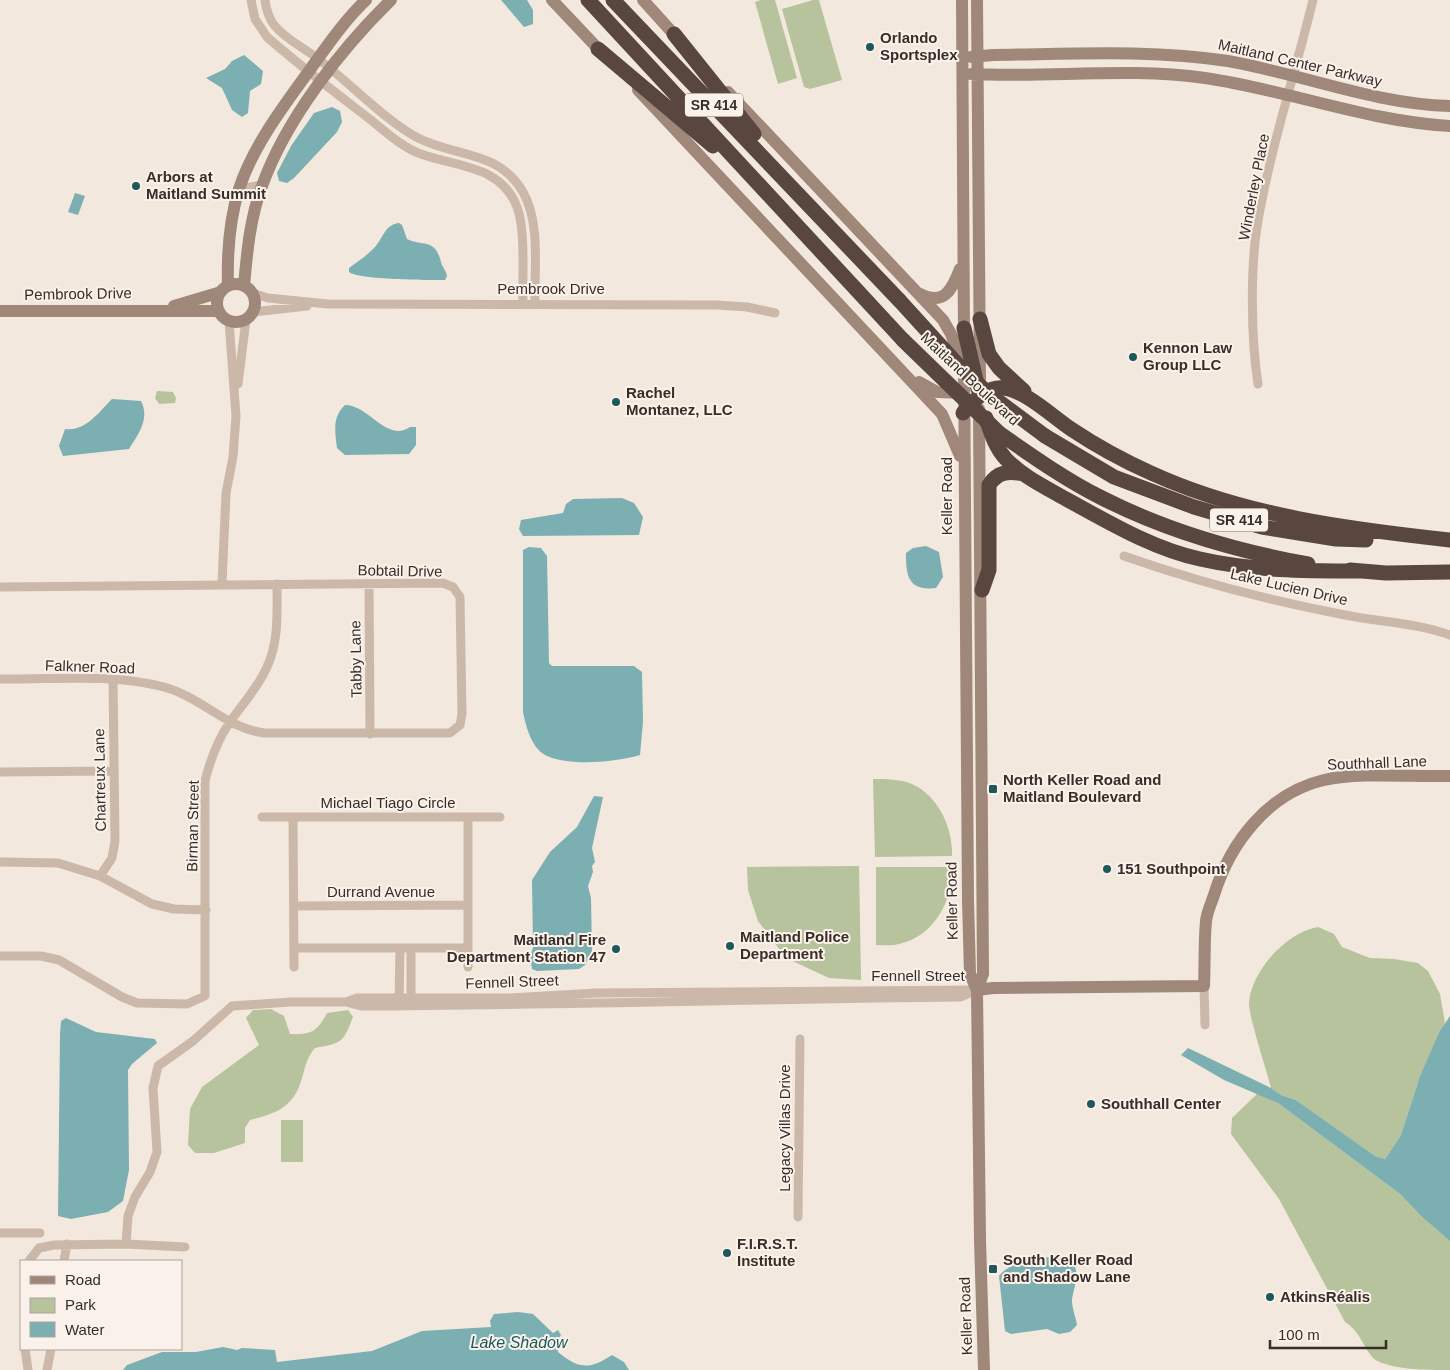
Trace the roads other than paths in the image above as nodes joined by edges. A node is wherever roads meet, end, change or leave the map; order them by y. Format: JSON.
{"nodes":[{"id":1,"x":251,"y":0,"type":"edge"},
{"id":2,"x":265,"y":0,"type":"edge"},
{"id":3,"x":366,"y":0,"type":"edge"},
{"id":4,"x":391,"y":0,"type":"edge"},
{"id":5,"x":552,"y":0,"type":"edge"},
{"id":6,"x":588,"y":0,"type":"edge"},
{"id":7,"x":613,"y":0,"type":"edge"},
{"id":8,"x":643,"y":0,"type":"edge"},
{"id":9,"x":962,"y":0,"type":"edge"},
{"id":10,"x":977,"y":0,"type":"edge"},
{"id":11,"x":1313,"y":0,"type":"edge"},
{"id":12,"x":674,"y":34,"type":"junction"},
{"id":13,"x":598,"y":49,"type":"junction"},
{"id":14,"x":1143,"y":54,"type":"junction"},
{"id":15,"x":978,"y":56,"type":"junction"},
{"id":16,"x":318,"y":58,"type":"junction"},
{"id":17,"x":963,"y":58,"type":"junction"},
{"id":18,"x":331,"y":69,"type":"junction"},
{"id":19,"x":309,"y":71,"type":"junction"},
{"id":20,"x":963,"y":74,"type":"junction"},
{"id":21,"x":978,"y":74,"type":"junction"},
{"id":22,"x":1134,"y":74,"type":"junction"},
{"id":23,"x":1147,"y":74,"type":"junction"},
{"id":24,"x":1294,"y":77,"type":"junction"},
{"id":25,"x":322,"y":82,"type":"junction"},
{"id":26,"x":1287,"y":96,"type":"junction"},
{"id":27,"x":1428,"y":105,"type":"junction"},
{"id":28,"x":1450,"y":106,"type":"edge"},
{"id":29,"x":1427,"y":125,"type":"junction"},
{"id":30,"x":1450,"y":126,"type":"edge"},
{"id":31,"x":748,"y":173,"type":"junction"},
{"id":32,"x":241,"y":184,"type":"junction"},
{"id":33,"x":262,"y":185,"type":"junction"},
{"id":34,"x":815,"y":210,"type":"junction"},
{"id":35,"x":962,"y":264,"type":"junction"},
{"id":36,"x":224,"y":289,"type":"junction"},
{"id":37,"x":248,"y":290,"type":"junction"},
{"id":38,"x":915,"y":292,"type":"junction"},
{"id":39,"x":328,"y":304,"type":"junction"},
{"id":40,"x":523,"y":305,"type":"junction"},
{"id":41,"x":535,"y":305,"type":"junction"},
{"id":42,"x":156,"y":310,"type":"junction"},
{"id":43,"x":0,"y":311,"type":"edge"},
{"id":44,"x":219,"y":311,"type":"junction"},
{"id":45,"x":774,"y":313,"type":"dead end"},
{"id":46,"x":249,"y":316,"type":"junction"},
{"id":47,"x":980,"y":319,"type":"junction"},
{"id":48,"x":229,"y":321,"type":"junction"},
{"id":49,"x":964,"y":328,"type":"junction"},
{"id":50,"x":897,"y":364,"type":"junction"},
{"id":51,"x":964,"y":366,"type":"junction"},
{"id":52,"x":1258,"y":384,"type":"dead end"},
{"id":53,"x":975,"y":391,"type":"junction"},
{"id":54,"x":236,"y":399,"type":"junction"},
{"id":55,"x":1035,"y":404,"type":"junction"},
{"id":56,"x":963,"y":413,"type":"joint"},
{"id":57,"x":963,"y":464,"type":"junction"},
{"id":58,"x":1024,"y":474,"type":"junction"},
{"id":59,"x":1450,"y":541,"type":"edge"},
{"id":60,"x":1124,"y":556,"type":"dead end"},
{"id":61,"x":1359,"y":571,"type":"junction"},
{"id":62,"x":1450,"y":572,"type":"edge"},
{"id":63,"x":222,"y":584,"type":"junction"},
{"id":64,"x":277,"y":584,"type":"junction"},
{"id":65,"x":368,"y":584,"type":"junction"},
{"id":66,"x":0,"y":587,"type":"edge"},
{"id":67,"x":982,"y":590,"type":"junction"},
{"id":68,"x":964,"y":611,"type":"junction"},
{"id":69,"x":981,"y":611,"type":"junction"},
{"id":70,"x":1450,"y":636,"type":"edge"},
{"id":71,"x":0,"y":679,"type":"edge"},
{"id":72,"x":113,"y":680,"type":"junction"},
{"id":73,"x":229,"y":723,"type":"junction"},
{"id":74,"x":370,"y":734,"type":"junction"},
{"id":75,"x":966,"y":766,"type":"junction"},
{"id":76,"x":982,"y":766,"type":"junction"},
{"id":77,"x":114,"y":771,"type":"junction"},
{"id":78,"x":0,"y":772,"type":"edge"},
{"id":79,"x":1450,"y":776,"type":"edge"},
{"id":80,"x":262,"y":817,"type":"dead end"},
{"id":81,"x":293,"y":817,"type":"junction"},
{"id":82,"x":468,"y":817,"type":"junction"},
{"id":83,"x":500,"y":817,"type":"dead end"},
{"id":84,"x":0,"y":862,"type":"edge"},
{"id":85,"x":100,"y":876,"type":"junction"},
{"id":86,"x":468,"y":905,"type":"junction"},
{"id":87,"x":294,"y":906,"type":"junction"},
{"id":88,"x":206,"y":910,"type":"junction"},
{"id":89,"x":294,"y":948,"type":"junction"},
{"id":90,"x":400,"y":948,"type":"junction"},
{"id":91,"x":411,"y":948,"type":"junction"},
{"id":92,"x":468,"y":948,"type":"junction"},
{"id":93,"x":0,"y":956,"type":"edge"},
{"id":94,"x":468,"y":967,"type":"dead end"},
{"id":95,"x":294,"y":968,"type":"dead end"},
{"id":96,"x":411,"y":969,"type":"junction"},
{"id":97,"x":400,"y":970,"type":"junction"},
{"id":98,"x":1204,"y":986,"type":"junction"},
{"id":99,"x":977,"y":990,"type":"junction"},
{"id":100,"x":399,"y":1002,"type":"junction"},
{"id":101,"x":411,"y":1002,"type":"junction"},
{"id":102,"x":1205,"y":1025,"type":"dead end"},
{"id":103,"x":800,"y":1039,"type":"dead end"},
{"id":104,"x":798,"y":1217,"type":"dead end"},
{"id":105,"x":0,"y":1233,"type":"edge"},
{"id":106,"x":40,"y":1233,"type":"dead end"},
{"id":107,"x":67,"y":1244,"type":"junction"},
{"id":108,"x":126,"y":1244,"type":"junction"},
{"id":109,"x":185,"y":1247,"type":"dead end"},
{"id":110,"x":29,"y":1260,"type":"edge"},
{"id":111,"x":64,"y":1260,"type":"edge"},
{"id":112,"x":25,"y":1350,"type":"edge"},
{"id":113,"x":51,"y":1350,"type":"edge"},
{"id":114,"x":28,"y":1370,"type":"edge"},
{"id":115,"x":47,"y":1370,"type":"edge"},
{"id":116,"x":984,"y":1370,"type":"edge"}],
"edges":[{"from":1,"to":19,"type":"street"},
{"from":2,"to":16,"type":"street"},
{"from":3,"to":16,"type":"street"},
{"from":4,"to":18,"type":"street"},
{"from":5,"to":13,"type":"street"},
{"from":6,"to":31,"type":"highway","name":"Maitland Boulevard","number":"SR 414"},
{"from":7,"to":34,"type":"highway","name":"Maitland Boulevard","number":"SR 414"},
{"from":8,"to":12,"type":"street"},
{"from":9,"to":17,"type":"street","name":"Keller Road"},
{"from":10,"to":15,"type":"street","name":"Keller Road"},
{"from":11,"to":24,"type":"street","name":"Winderley Place"},
{"from":12,"to":34,"type":"highway"},
{"from":12,"to":38,"type":"street"},
{"from":13,"to":31,"type":"highway"},
{"from":13,"to":50,"type":"street"},
{"from":14,"to":15,"type":"street","name":"Maitland Center Parkway"},
{"from":14,"to":22,"type":"street"},
{"from":14,"to":23,"type":"street"},
{"from":14,"to":24,"type":"street","name":"Maitland Center Parkway"},
{"from":15,"to":17,"type":"street","name":"Maitland Center Parkway"},
{"from":15,"to":21,"type":"street","name":"Keller Road"},
{"from":16,"to":18,"type":"street"},
{"from":16,"to":19,"type":"street"},
{"from":17,"to":20,"type":"street","name":"Keller Road"},
{"from":18,"to":25,"type":"street"},
{"from":18,"to":41,"type":"street"},
{"from":19,"to":25,"type":"street"},
{"from":19,"to":32,"type":"street"},
{"from":20,"to":21,"type":"street"},
{"from":20,"to":35,"type":"street","name":"Keller Road"},
{"from":21,"to":22,"type":"street"},
{"from":21,"to":47,"type":"street","name":"Keller Road"},
{"from":22,"to":23,"type":"street"},
{"from":23,"to":26,"type":"street"},
{"from":24,"to":26,"type":"street","name":"Winderley Place"},
{"from":24,"to":27,"type":"street","name":"Maitland Center Parkway"},
{"from":25,"to":33,"type":"street"},
{"from":25,"to":40,"type":"street"},
{"from":26,"to":29,"type":"street"},
{"from":26,"to":52,"type":"street","name":"Winderley Place"},
{"from":27,"to":28,"type":"street","name":"Maitland Center Parkway"},
{"from":27,"to":29,"type":"street"},
{"from":29,"to":30,"type":"street"},
{"from":31,"to":61,"type":"highway","name":"Maitland Boulevard","number":"SR 414","bridge":true},
{"from":32,"to":33,"type":"street"},
{"from":32,"to":36,"type":"street"},
{"from":33,"to":37,"type":"street"},
{"from":34,"to":59,"type":"highway","name":"Maitland Boulevard","number":"SR 414","bridge":true},
{"from":35,"to":38,"type":"street"},
{"from":35,"to":49,"type":"street","name":"Keller Road"},
{"from":36,"to":37,"type":"street"},
{"from":36,"to":42,"type":"street","name":"Pembrook Drive"},
{"from":36,"to":44,"type":"street"},
{"from":37,"to":39,"type":"street","name":"Pembrook Drive"},
{"from":37,"to":46,"type":"street"},
{"from":38,"to":51,"type":"street"},
{"from":39,"to":40,"type":"street","name":"Pembrook Drive"},
{"from":39,"to":46,"type":"street","name":"Pembrook Drive"},
{"from":40,"to":41,"type":"street","name":"Pembrook Drive"},
{"from":41,"to":45,"type":"street","name":"Pembrook Drive"},
{"from":42,"to":43,"type":"street","name":"Pembrook Drive"},
{"from":42,"to":44,"type":"street","name":"Pembrook Drive"},
{"from":44,"to":48,"type":"street"},
{"from":46,"to":48,"type":"street"},
{"from":46,"to":54,"type":"street"},
{"from":47,"to":53,"type":"street","name":"Keller Road"},
{"from":47,"to":55,"type":"highway"},
{"from":48,"to":54,"type":"street"},
{"from":49,"to":51,"type":"street","name":"Keller Road"},
{"from":49,"to":53,"type":"highway"},
{"from":50,"to":53,"type":"street"},
{"from":50,"to":57,"type":"street"},
{"from":51,"to":53,"type":"street","name":"Keller Road"},
{"from":53,"to":55,"type":"highway"},
{"from":53,"to":56,"type":"highway"},
{"from":53,"to":58,"type":"highway"},
{"from":53,"to":67,"type":"street","name":"Keller Road"},
{"from":54,"to":63,"type":"street"},
{"from":55,"to":59,"type":"highway"},
{"from":56,"to":57,"type":"street","name":"Keller Road"},
{"from":57,"to":68,"type":"street","name":"Keller Road"},
{"from":58,"to":61,"type":"highway"},
{"from":58,"to":67,"type":"highway"},
{"from":60,"to":70,"type":"street","name":"Lake Lucien Drive"},
{"from":61,"to":62,"type":"highway","name":"Maitland Boulevard","number":"SR 414"},
{"from":63,"to":64,"type":"street","name":"Bobtail Drive"},
{"from":63,"to":66,"type":"street","name":"Bobtail Drive"},
{"from":64,"to":65,"type":"street","name":"Bobtail Drive"},
{"from":64,"to":73,"type":"street","name":"Birman Street"},
{"from":65,"to":74,"type":"street","name":"Tabby Lane"},
{"from":65,"to":74,"type":"street","name":"Bobtail Drive"},
{"from":67,"to":69,"type":"street","name":"Keller Road"},
{"from":68,"to":69,"type":"street"},
{"from":68,"to":75,"type":"street","name":"Keller Road"},
{"from":69,"to":76,"type":"street","name":"Keller Road"},
{"from":71,"to":72,"type":"street","name":"Falkner Road"},
{"from":72,"to":73,"type":"street","name":"Falkner Road"},
{"from":72,"to":77,"type":"street","name":"Chartreux Lane"},
{"from":73,"to":74,"type":"street","name":"Bobtail Drive"},
{"from":73,"to":88,"type":"street","name":"Birman Street"},
{"from":75,"to":76,"type":"street"},
{"from":75,"to":99,"type":"street","name":"Keller Road"},
{"from":76,"to":99,"type":"street","name":"Keller Road"},
{"from":77,"to":78,"type":"street"},
{"from":77,"to":85,"type":"street","name":"Chartreux Lane"},
{"from":79,"to":98,"type":"street","name":"Southhall Lane"},
{"from":80,"to":81,"type":"street","name":"Michael Tiago Circle"},
{"from":81,"to":82,"type":"street","name":"Michael Tiago Circle"},
{"from":81,"to":87,"type":"street"},
{"from":82,"to":83,"type":"street"},
{"from":82,"to":86,"type":"street","name":"Michael Tiago Circle"},
{"from":84,"to":85,"type":"street"},
{"from":85,"to":88,"type":"street"},
{"from":86,"to":87,"type":"street","name":"Durrand Avenue"},
{"from":86,"to":92,"type":"street","name":"Michael Tiago Circle"},
{"from":87,"to":89,"type":"street"},
{"from":88,"to":93,"type":"street","name":"Birman Street"},
{"from":89,"to":90,"type":"street"},
{"from":89,"to":95,"type":"street"},
{"from":90,"to":91,"type":"street"},
{"from":90,"to":97,"type":"street"},
{"from":91,"to":92,"type":"street"},
{"from":91,"to":96,"type":"street"},
{"from":92,"to":94,"type":"street","name":"Michael Tiago Circle"},
{"from":96,"to":97,"type":"street"},
{"from":96,"to":101,"type":"street"},
{"from":97,"to":100,"type":"street"},
{"from":98,"to":99,"type":"street"},
{"from":98,"to":102,"type":"street","name":"Southhall Lane"},
{"from":99,"to":101,"type":"street","name":"Fennell Street"},
{"from":99,"to":116,"type":"street","name":"Keller Road"},
{"from":100,"to":101,"type":"street","name":"Fennell Street"},
{"from":100,"to":108,"type":"street","name":"Fennell Street"},
{"from":103,"to":104,"type":"street","name":"Legacy Villas Drive"},
{"from":105,"to":106,"type":"street"},
{"from":107,"to":108,"type":"street"},
{"from":107,"to":110,"type":"street"},
{"from":107,"to":111,"type":"street"},
{"from":108,"to":109,"type":"street"},
{"from":112,"to":114,"type":"street"},
{"from":113,"to":115,"type":"street"}]}
